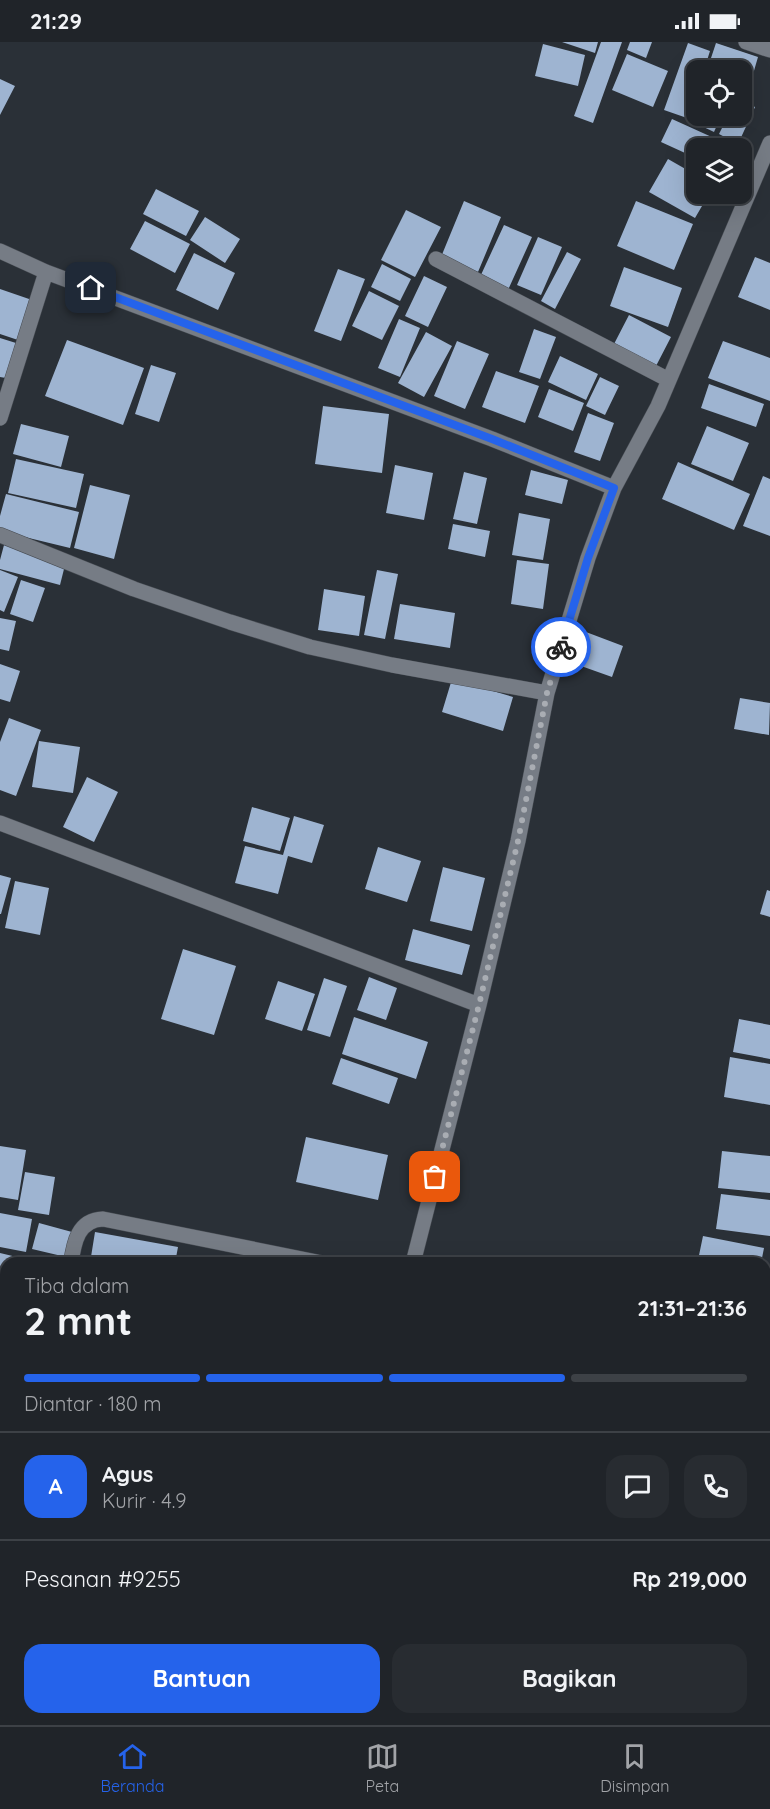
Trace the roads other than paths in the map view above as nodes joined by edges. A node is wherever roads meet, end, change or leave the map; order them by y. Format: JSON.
{"nodes":[{"id":1,"x":746,"y":42,"type":"edge"},
{"id":2,"x":770,"y":50,"type":"edge"},
{"id":3,"x":770,"y":143,"type":"edge"},
{"id":4,"x":0,"y":251,"type":"edge"},
{"id":5,"x":436,"y":259,"type":"dead end"},
{"id":6,"x":46,"y":272,"type":"junction"},
{"id":7,"x":669,"y":380,"type":"junction"},
{"id":8,"x":0,"y":418,"type":"edge"},
{"id":9,"x":614,"y":488,"type":"junction"},
{"id":10,"x":0,"y":535,"type":"edge"},
{"id":11,"x":547,"y":693,"type":"junction"},
{"id":12,"x":0,"y":823,"type":"edge"},
{"id":13,"x":479,"y":1005,"type":"junction"},
{"id":14,"x":72,"y":1257,"type":"edge"},
{"id":15,"x":292,"y":1257,"type":"edge"},
{"id":16,"x":415,"y":1257,"type":"edge"}],
"edges":[{"from":1,"to":2,"type":"street"},
{"from":3,"to":7,"type":"street"},
{"from":4,"to":6,"type":"street"},
{"from":5,"to":7,"type":"street"},
{"from":6,"to":8,"type":"street"},
{"from":6,"to":9,"type":"street"},
{"from":7,"to":9,"type":"street"},
{"from":9,"to":11,"type":"street"},
{"from":10,"to":11,"type":"street"},
{"from":11,"to":13,"type":"street"},
{"from":12,"to":13,"type":"street"},
{"from":13,"to":16,"type":"street"},
{"from":14,"to":15,"type":"street"}]}
